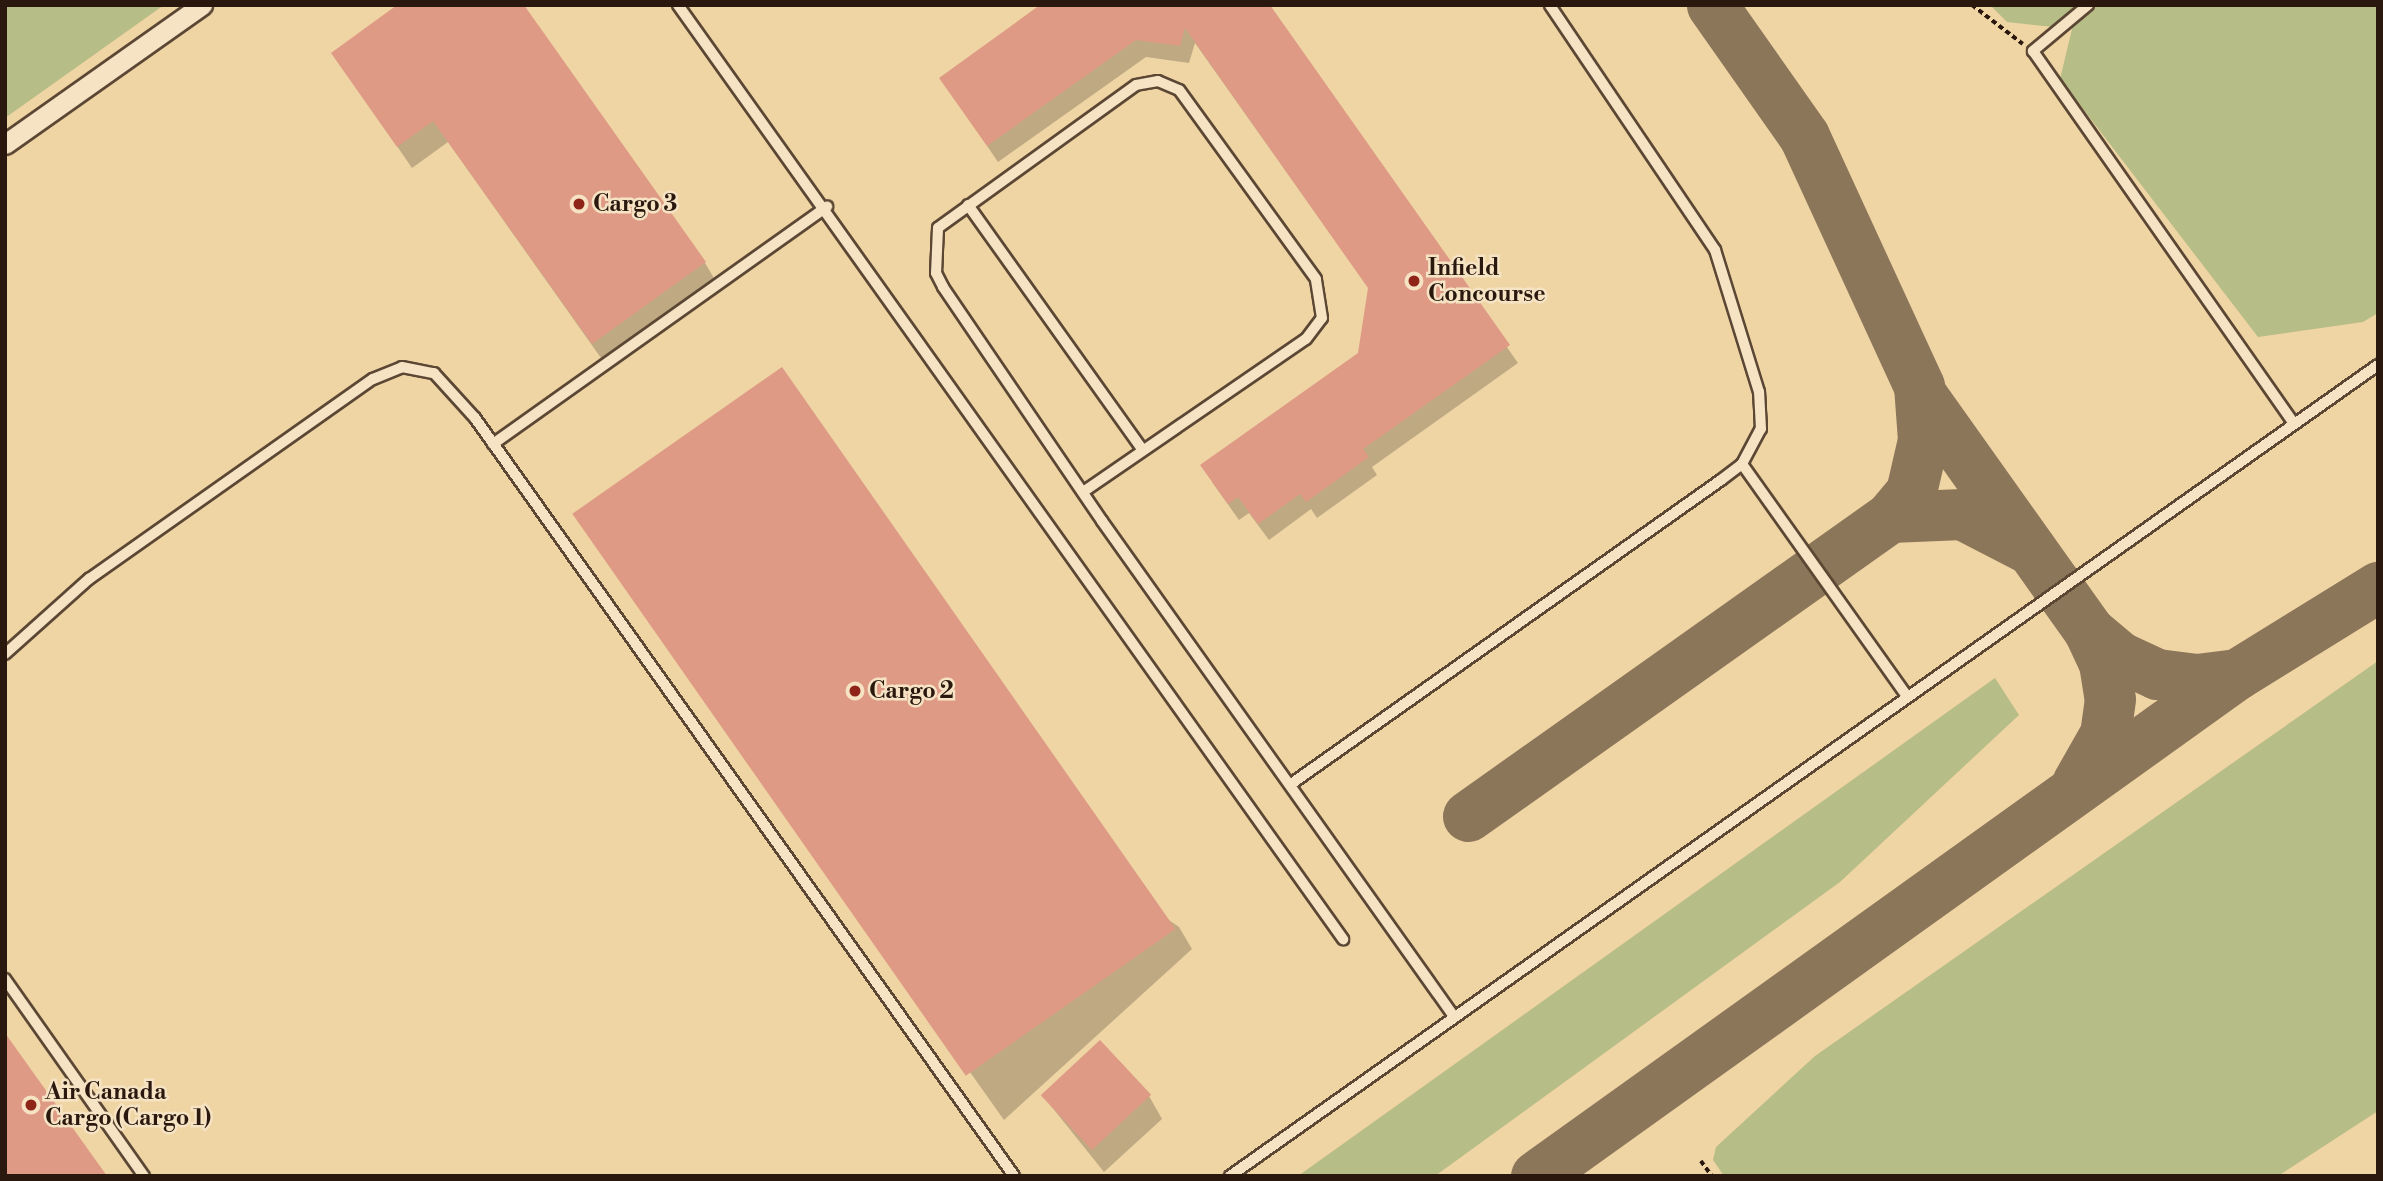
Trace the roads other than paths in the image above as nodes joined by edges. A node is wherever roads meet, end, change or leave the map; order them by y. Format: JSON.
{"nodes":[{"id":1,"x":202,"y":5,"type":"edge"},
{"id":2,"x":678,"y":5,"type":"edge"},
{"id":3,"x":1550,"y":5,"type":"edge"},
{"id":4,"x":2088,"y":5,"type":"edge"},
{"id":5,"x":5,"y":144,"type":"edge"},
{"id":6,"x":968,"y":205,"type":"junction"},
{"id":7,"x":827,"y":207,"type":"junction"},
{"id":8,"x":2378,"y":365,"type":"edge"},
{"id":9,"x":2294,"y":424,"type":"junction"},
{"id":10,"x":494,"y":444,"type":"junction"},
{"id":11,"x":1143,"y":450,"type":"junction"},
{"id":12,"x":1742,"y":464,"type":"junction"},
{"id":13,"x":1083,"y":492,"type":"junction"},
{"id":14,"x":5,"y":654,"type":"edge"},
{"id":15,"x":1906,"y":695,"type":"junction"},
{"id":16,"x":1291,"y":784,"type":"junction"},
{"id":17,"x":1343,"y":939,"type":"dead end"},
{"id":18,"x":5,"y":979,"type":"edge"},
{"id":19,"x":1453,"y":1015,"type":"junction"},
{"id":20,"x":1013,"y":1175,"type":"edge"},
{"id":21,"x":144,"y":1176,"type":"edge"},
{"id":22,"x":1230,"y":1176,"type":"edge"}],
"edges":[{"from":1,"to":5,"type":"street"},
{"from":2,"to":7,"type":"lane"},
{"from":3,"to":12,"type":"lane"},
{"from":4,"to":9,"type":"lane"},
{"from":6,"to":11,"type":"lane"},
{"from":6,"to":11,"type":"lane"},
{"from":6,"to":13,"type":"lane"},
{"from":7,"to":10,"type":"lane"},
{"from":7,"to":17,"type":"lane"},
{"from":8,"to":9,"type":"lane"},
{"from":9,"to":15,"type":"lane"},
{"from":10,"to":14,"type":"lane"},
{"from":10,"to":20,"type":"lane"},
{"from":11,"to":13,"type":"lane"},
{"from":12,"to":15,"type":"lane"},
{"from":12,"to":16,"type":"lane"},
{"from":13,"to":16,"type":"lane"},
{"from":15,"to":19,"type":"lane"},
{"from":16,"to":19,"type":"lane"},
{"from":18,"to":21,"type":"lane"},
{"from":19,"to":22,"type":"lane"}]}
